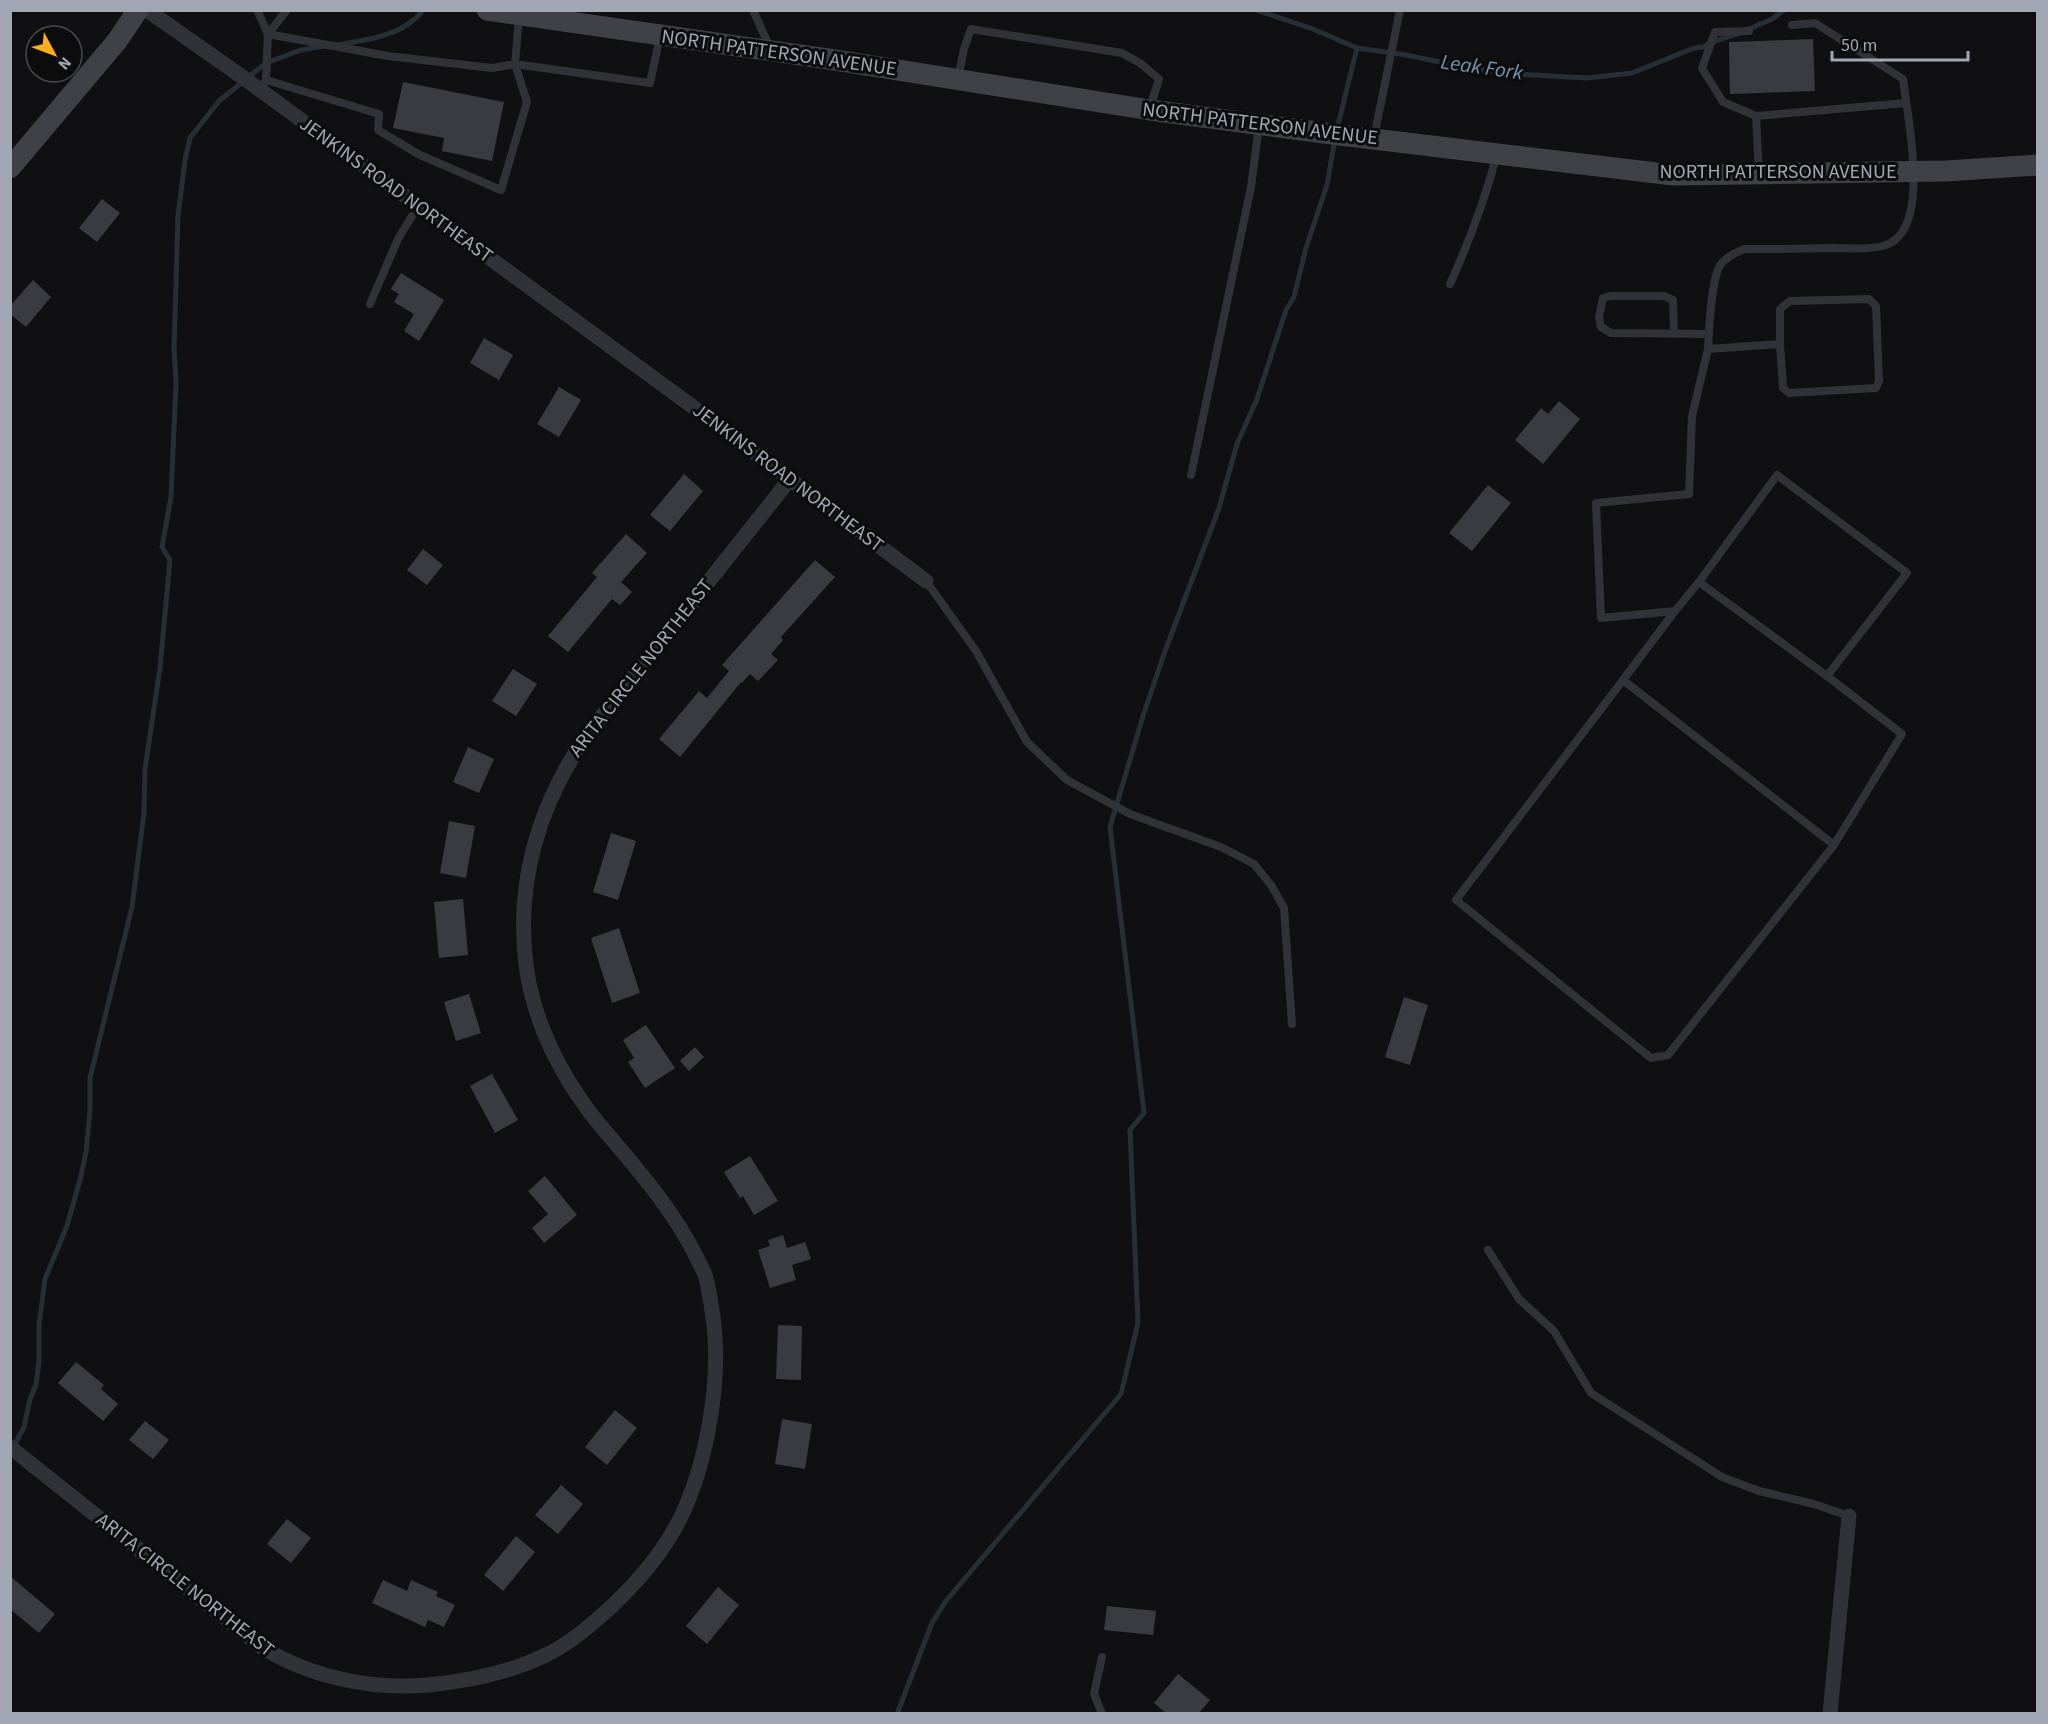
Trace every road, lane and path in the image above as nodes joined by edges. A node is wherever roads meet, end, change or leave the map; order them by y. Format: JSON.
{"nodes":[{"id":1,"x":138,"y":10,"type":"edge"},
{"id":2,"x":147,"y":10,"type":"edge"},
{"id":3,"x":257,"y":10,"type":"edge"},
{"id":4,"x":287,"y":10,"type":"edge"},
{"id":5,"x":753,"y":10,"type":"edge"},
{"id":6,"x":1400,"y":10,"type":"edge"},
{"id":7,"x":492,"y":11,"type":"edge"},
{"id":8,"x":519,"y":15,"type":"junction"},
{"id":9,"x":1792,"y":25,"type":"dead end"},
{"id":10,"x":1749,"y":31,"type":"dead end"},
{"id":11,"x":268,"y":33,"type":"junction"},
{"id":12,"x":660,"y":35,"type":"junction"},
{"id":13,"x":771,"y":51,"type":"junction"},
{"id":14,"x":515,"y":64,"type":"junction"},
{"id":15,"x":958,"y":79,"type":"junction"},
{"id":16,"x":263,"y":86,"type":"junction"},
{"id":17,"x":1906,"y":103,"type":"junction"},
{"id":18,"x":1150,"y":110,"type":"junction"},
{"id":19,"x":1756,"y":116,"type":"junction"},
{"id":20,"x":1259,"y":125,"type":"junction"},
{"id":21,"x":1374,"y":139,"type":"junction"},
{"id":22,"x":1497,"y":153,"type":"junction"},
{"id":23,"x":2037,"y":165,"type":"edge"},
{"id":24,"x":10,"y":168,"type":"edge"},
{"id":25,"x":1914,"y":172,"type":"junction"},
{"id":26,"x":1759,"y":174,"type":"junction"},
{"id":27,"x":418,"y":206,"type":"junction"},
{"id":28,"x":1449,"y":284,"type":"dead end"},
{"id":29,"x":370,"y":304,"type":"dead end"},
{"id":30,"x":1674,"y":333,"type":"junction"},
{"id":31,"x":1709,"y":334,"type":"junction"},
{"id":32,"x":1780,"y":344,"type":"junction"},
{"id":33,"x":1708,"y":349,"type":"junction"},
{"id":34,"x":1191,"y":475,"type":"dead end"},
{"id":35,"x":790,"y":480,"type":"junction"},
{"id":36,"x":926,"y":581,"type":"joint"},
{"id":37,"x":1699,"y":582,"type":"junction"},
{"id":38,"x":1675,"y":611,"type":"junction"},
{"id":39,"x":1827,"y":676,"type":"junction"},
{"id":40,"x":1623,"y":680,"type":"junction"},
{"id":41,"x":1834,"y":845,"type":"junction"},
{"id":42,"x":1292,"y":1024,"type":"dead end"},
{"id":43,"x":1488,"y":1250,"type":"dead end"},
{"id":44,"x":10,"y":1447,"type":"edge"},
{"id":45,"x":1849,"y":1516,"type":"joint"},
{"id":46,"x":1102,"y":1657,"type":"dead end"},
{"id":47,"x":1102,"y":1713,"type":"edge"},
{"id":48,"x":1830,"y":1713,"type":"edge"}],
"edges":[{"from":1,"to":24,"type":"main road"},
{"from":2,"to":16,"type":"street","name":"JENKINS ROAD NORTHEAST"},
{"from":3,"to":11,"type":"lane"},
{"from":4,"to":11,"type":"lane"},
{"from":5,"to":13,"type":"lane"},
{"from":6,"to":21,"type":"lane"},
{"from":7,"to":8,"type":"main road","name":"NORTH PATTERSON AVENUE"},
{"from":8,"to":12,"type":"main road","name":"NORTH PATTERSON AVENUE"},
{"from":8,"to":14,"type":"lane"},
{"from":9,"to":17,"type":"lane"},
{"from":10,"to":19,"type":"lane"},
{"from":11,"to":14,"type":"lane"},
{"from":11,"to":16,"type":"lane"},
{"from":12,"to":13,"type":"main road","name":"NORTH PATTERSON AVENUE"},
{"from":12,"to":14,"type":"lane"},
{"from":13,"to":15,"type":"main road","name":"NORTH PATTERSON AVENUE"},
{"from":14,"to":16,"type":"lane"},
{"from":15,"to":18,"type":"main road","name":"NORTH PATTERSON AVENUE"},
{"from":15,"to":18,"type":"lane"},
{"from":16,"to":27,"type":"street","name":"JENKINS ROAD NORTHEAST"},
{"from":17,"to":19,"type":"lane"},
{"from":17,"to":25,"type":"lane"},
{"from":18,"to":20,"type":"main road","name":"NORTH PATTERSON AVENUE"},
{"from":19,"to":26,"type":"lane"},
{"from":20,"to":21,"type":"main road","name":"NORTH PATTERSON AVENUE"},
{"from":20,"to":34,"type":"lane"},
{"from":21,"to":22,"type":"main road","name":"NORTH PATTERSON AVENUE"},
{"from":22,"to":26,"type":"main road","name":"NORTH PATTERSON AVENUE"},
{"from":22,"to":28,"type":"lane"},
{"from":23,"to":25,"type":"main road","name":"NORTH PATTERSON AVENUE"},
{"from":25,"to":26,"type":"main road","name":"NORTH PATTERSON AVENUE"},
{"from":25,"to":31,"type":"lane"},
{"from":27,"to":29,"type":"lane"},
{"from":27,"to":35,"type":"street","name":"JENKINS ROAD NORTHEAST"},
{"from":30,"to":30,"type":"lane"},
{"from":30,"to":31,"type":"lane"},
{"from":31,"to":33,"type":"lane"},
{"from":32,"to":32,"type":"lane"},
{"from":32,"to":33,"type":"lane"},
{"from":33,"to":38,"type":"lane"},
{"from":35,"to":36,"type":"street","name":"JENKINS ROAD NORTHEAST"},
{"from":35,"to":44,"type":"street","name":"ARITA CIRCLE NORTHEAST"},
{"from":36,"to":42,"type":"lane","name":"JENKINS ROAD NORTHEAST"},
{"from":37,"to":38,"type":"lane"},
{"from":37,"to":39,"type":"lane"},
{"from":37,"to":39,"type":"lane"},
{"from":38,"to":40,"type":"lane"},
{"from":39,"to":41,"type":"lane"},
{"from":40,"to":41,"type":"lane"},
{"from":40,"to":41,"type":"lane"},
{"from":43,"to":45,"type":"lane"},
{"from":45,"to":48,"type":"street"},
{"from":46,"to":47,"type":"lane"}]}
